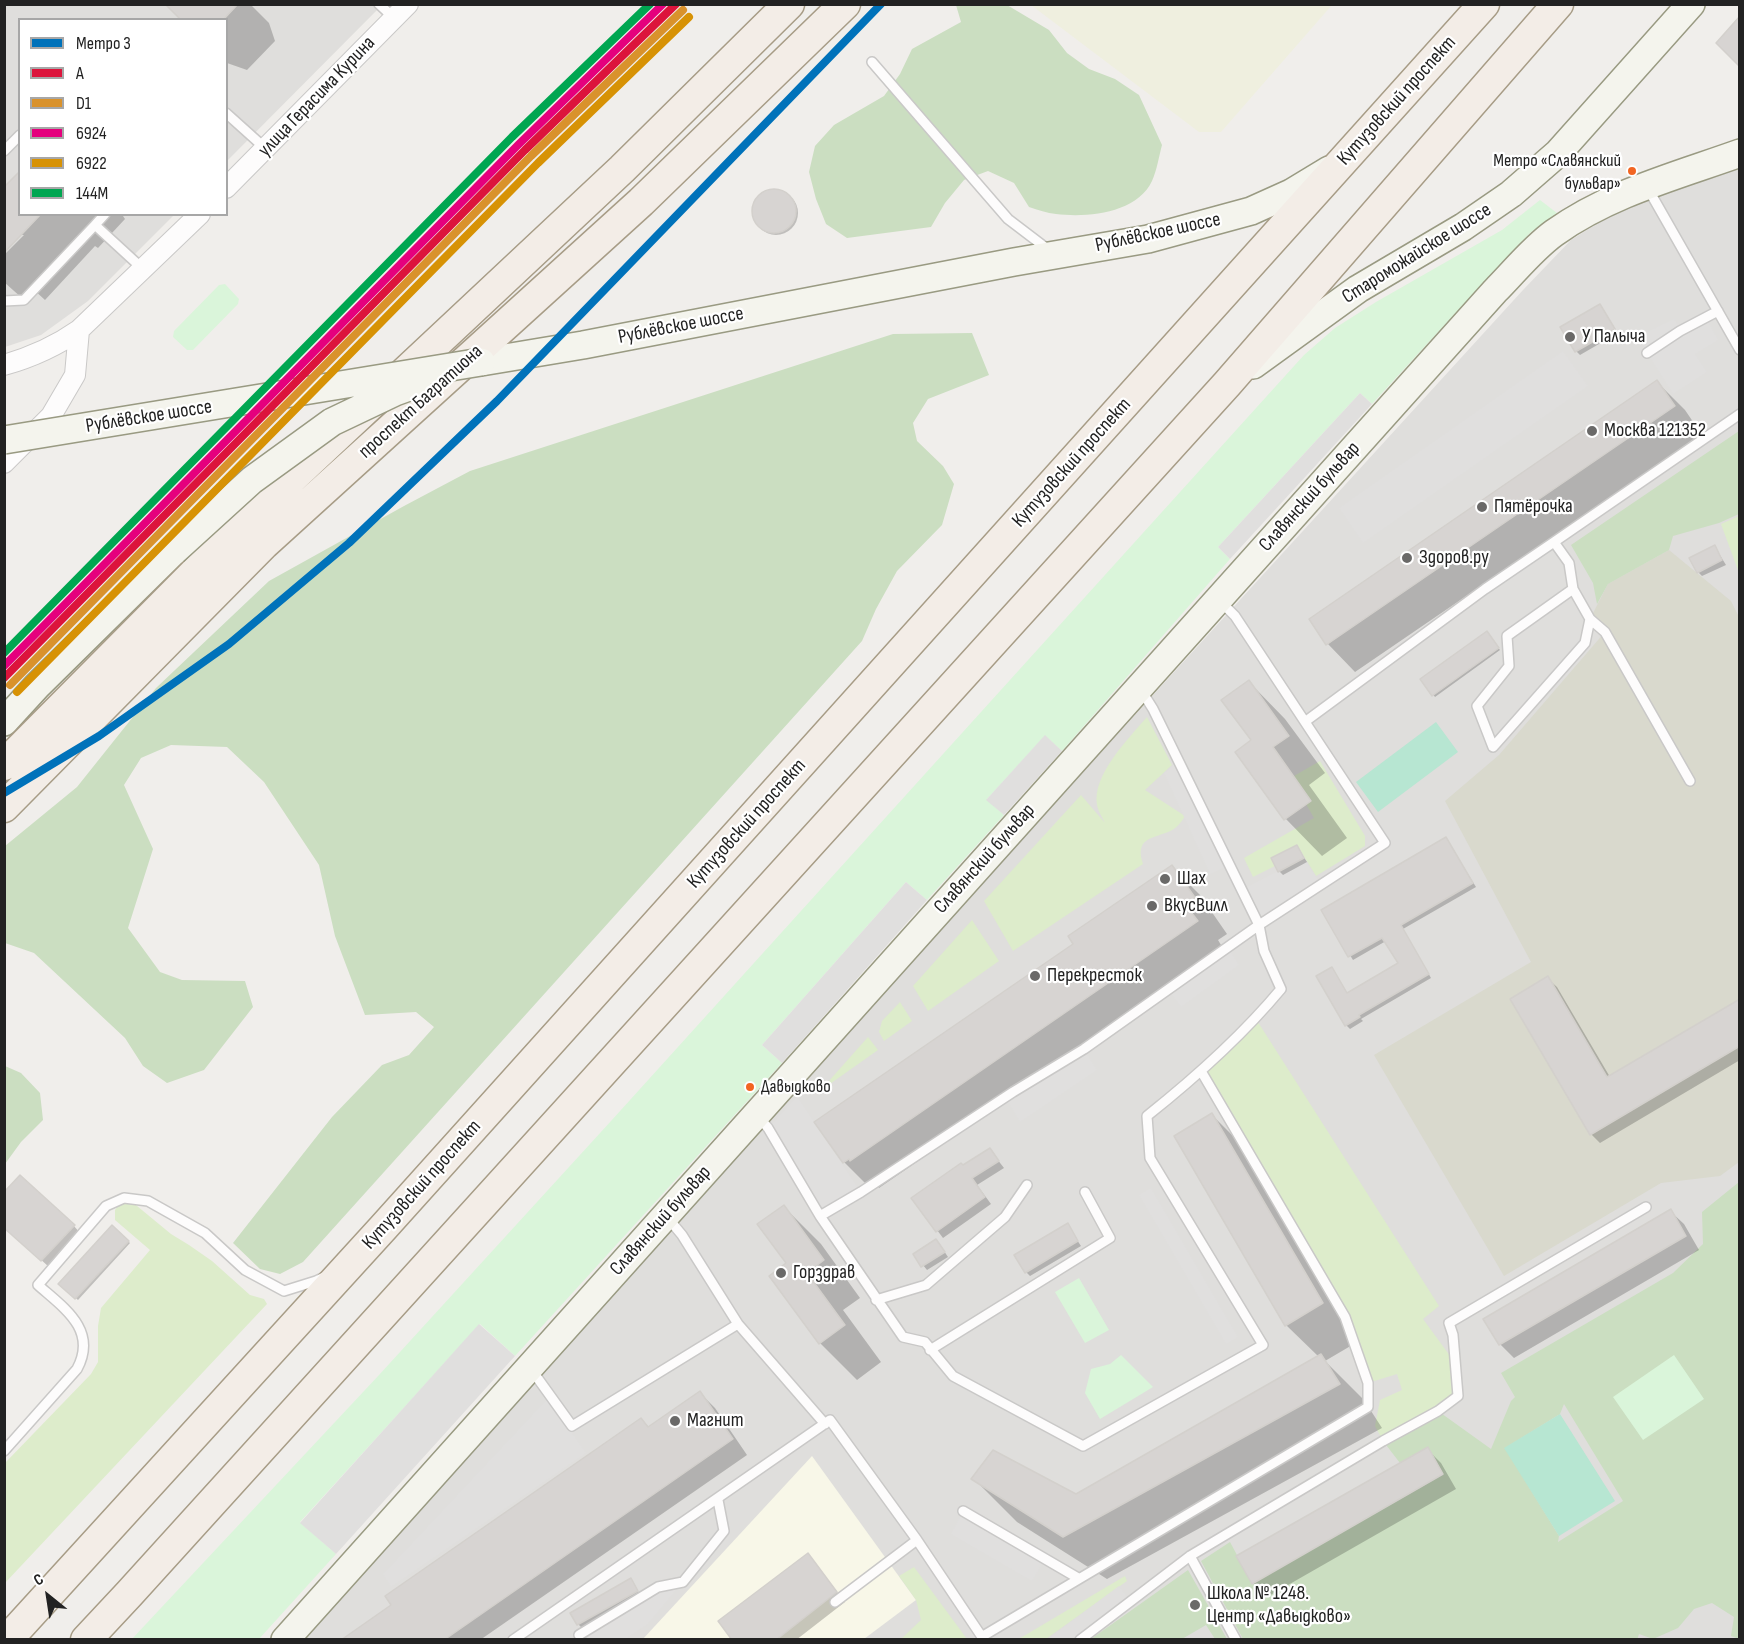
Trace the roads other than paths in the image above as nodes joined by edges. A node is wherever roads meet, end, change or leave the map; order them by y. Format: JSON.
{"nodes":[{"id":1,"x":379,"y":4,"type":"edge"},
{"id":2,"x":789,"y":4,"type":"edge"},
{"id":3,"x":845,"y":4,"type":"edge"},
{"id":4,"x":1484,"y":4,"type":"edge"},
{"id":5,"x":1558,"y":4,"type":"edge"},
{"id":6,"x":1691,"y":4,"type":"edge"},
{"id":7,"x":401,"y":11,"type":"edge"},
{"id":8,"x":872,"y":62,"type":"dead end"},
{"id":9,"x":228,"y":114,"type":"edge"},
{"id":10,"x":18,"y":137,"type":"edge"},
{"id":11,"x":266,"y":148,"type":"junction"},
{"id":12,"x":4,"y":151,"type":"edge"},
{"id":13,"x":1740,"y":153,"type":"edge"},
{"id":14,"x":1342,"y":161,"type":"junction"},
{"id":15,"x":228,"y":186,"type":"edge"},
{"id":16,"x":1646,"y":186,"type":"junction"},
{"id":17,"x":103,"y":216,"type":"edge"},
{"id":18,"x":198,"y":216,"type":"edge"},
{"id":19,"x":95,"y":225,"type":"junction"},
{"id":20,"x":1054,"y":255,"type":"junction"},
{"id":21,"x":144,"y":270,"type":"junction"},
{"id":22,"x":4,"y":301,"type":"edge"},
{"id":23,"x":1718,"y":311,"type":"junction"},
{"id":24,"x":79,"y":330,"type":"junction"},
{"id":25,"x":1740,"y":350,"type":"edge"},
{"id":26,"x":1647,"y":353,"type":"dead end"},
{"id":27,"x":481,"y":362,"type":"junction"},
{"id":28,"x":4,"y":365,"type":"edge"},
{"id":29,"x":1227,"y":384,"type":"junction"},
{"id":30,"x":1740,"y":414,"type":"edge"},
{"id":31,"x":4,"y":440,"type":"edge"},
{"id":32,"x":4,"y":463,"type":"edge"},
{"id":33,"x":1554,"y":542,"type":"junction"},
{"id":34,"x":1573,"y":589,"type":"junction"},
{"id":35,"x":1218,"y":598,"type":"junction"},
{"id":36,"x":1590,"y":619,"type":"junction"},
{"id":37,"x":1139,"y":686,"type":"junction"},
{"id":38,"x":1306,"y":721,"type":"junction"},
{"id":39,"x":4,"y":722,"type":"edge"},
{"id":40,"x":4,"y":765,"type":"edge"},
{"id":41,"x":1690,"y":781,"type":"dead end"},
{"id":42,"x":4,"y":807,"type":"edge"},
{"id":43,"x":1259,"y":925,"type":"junction"},
{"id":44,"x":1201,"y":1071,"type":"junction"},
{"id":45,"x":757,"y":1114,"type":"junction"},
{"id":46,"x":1027,"y":1185,"type":"dead end"},
{"id":47,"x":1085,"y":1192,"type":"dead end"},
{"id":48,"x":1646,"y":1207,"type":"dead end"},
{"id":49,"x":666,"y":1215,"type":"junction"},
{"id":50,"x":820,"y":1216,"type":"junction"},
{"id":51,"x":353,"y":1262,"type":"junction"},
{"id":52,"x":876,"y":1300,"type":"junction"},
{"id":53,"x":738,"y":1324,"type":"junction"},
{"id":54,"x":930,"y":1350,"type":"junction"},
{"id":55,"x":530,"y":1367,"type":"junction"},
{"id":56,"x":825,"y":1424,"type":"junction"},
{"id":57,"x":4,"y":1451,"type":"edge"},
{"id":58,"x":718,"y":1500,"type":"junction"},
{"id":59,"x":963,"y":1511,"type":"dead end"},
{"id":60,"x":917,"y":1540,"type":"junction"},
{"id":61,"x":1190,"y":1556,"type":"junction"},
{"id":62,"x":1078,"y":1578,"type":"junction"},
{"id":63,"x":129,"y":1594,"type":"junction"},
{"id":64,"x":835,"y":1602,"type":"dead end"},
{"id":65,"x":579,"y":1635,"type":"dead end"},
{"id":66,"x":984,"y":1638,"type":"edge"},
{"id":67,"x":7,"y":1640,"type":"edge"},
{"id":68,"x":86,"y":1640,"type":"edge"},
{"id":69,"x":104,"y":1640,"type":"edge"},
{"id":70,"x":285,"y":1640,"type":"edge"},
{"id":71,"x":513,"y":1640,"type":"edge"},
{"id":72,"x":1080,"y":1640,"type":"edge"},
{"id":73,"x":1236,"y":1640,"type":"edge"}],
"edges":[{"from":1,"to":7,"type":"lane"},
{"from":2,"to":40,"type":"main road","name":"проспект Багратиона"},
{"from":3,"to":42,"type":"main road","name":"проспект Багратиона"},
{"from":4,"to":14,"type":"main road","name":"Кутузовский проспект"},
{"from":5,"to":29,"type":"main road"},
{"from":6,"to":29,"type":"street","name":"Староможайское шоссе"},
{"from":7,"to":11,"type":"street","name":"улица Герасима Курина"},
{"from":8,"to":20,"type":"lane"},
{"from":9,"to":11,"type":"lane"},
{"from":10,"to":12,"type":"lane"},
{"from":11,"to":15,"type":"street","name":"улица Герасима Курина"},
{"from":13,"to":16,"type":"street","name":"Славянский бульвар"},
{"from":14,"to":20,"type":"street","name":"Рублёвское шоссе"},
{"from":14,"to":51,"type":"main road","name":"Кутузовский проспект"},
{"from":16,"to":23,"type":"lane"},
{"from":16,"to":35,"type":"street","name":"Славянский бульвар"},
{"from":17,"to":19,"type":"lane"},
{"from":18,"to":21,"type":"street"},
{"from":19,"to":21,"type":"lane"},
{"from":19,"to":22,"type":"lane"},
{"from":20,"to":27,"type":"street","name":"Рублёвское шоссе"},
{"from":21,"to":24,"type":"street"},
{"from":23,"to":25,"type":"lane"},
{"from":23,"to":26,"type":"lane"},
{"from":24,"to":28,"type":"street"},
{"from":24,"to":32,"type":"street"},
{"from":27,"to":31,"type":"street","name":"Рублёвское шоссе","bridge":true},
{"from":27,"to":39,"type":"street","bridge":true},
{"from":29,"to":63,"type":"main road"},
{"from":30,"to":33,"type":"lane"},
{"from":33,"to":34,"type":"lane"},
{"from":33,"to":38,"type":"lane"},
{"from":34,"to":36,"type":"lane"},
{"from":34,"to":36,"type":"lane"},
{"from":35,"to":37,"type":"street","name":"Славянский бульвар"},
{"from":35,"to":38,"type":"lane"},
{"from":36,"to":41,"type":"lane"},
{"from":37,"to":43,"type":"lane"},
{"from":37,"to":45,"type":"street","name":"Славянский бульвар"},
{"from":38,"to":43,"type":"lane"},
{"from":43,"to":44,"type":"lane"},
{"from":43,"to":50,"type":"lane"},
{"from":44,"to":54,"type":"lane"},
{"from":44,"to":62,"type":"lane"},
{"from":45,"to":49,"type":"street","name":"Славянский бульвар"},
{"from":45,"to":50,"type":"lane"},
{"from":46,"to":52,"type":"lane"},
{"from":47,"to":54,"type":"lane"},
{"from":48,"to":61,"type":"lane"},
{"from":49,"to":53,"type":"lane"},
{"from":49,"to":55,"type":"street","name":"Славянский бульвар"},
{"from":50,"to":52,"type":"lane"},
{"from":51,"to":57,"type":"lane"},
{"from":51,"to":67,"type":"main road","name":"Кутузовский проспект"},
{"from":52,"to":54,"type":"lane"},
{"from":53,"to":55,"type":"lane"},
{"from":53,"to":56,"type":"lane"},
{"from":55,"to":70,"type":"street","name":"Славянский бульвар"},
{"from":56,"to":58,"type":"lane"},
{"from":56,"to":60,"type":"lane"},
{"from":58,"to":65,"type":"lane"},
{"from":58,"to":71,"type":"lane"},
{"from":59,"to":62,"type":"lane"},
{"from":60,"to":64,"type":"lane"},
{"from":60,"to":66,"type":"lane"},
{"from":61,"to":72,"type":"lane"},
{"from":61,"to":73,"type":"lane"},
{"from":62,"to":66,"type":"lane"},
{"from":63,"to":68,"type":"main road"},
{"from":63,"to":69,"type":"street"}]}
